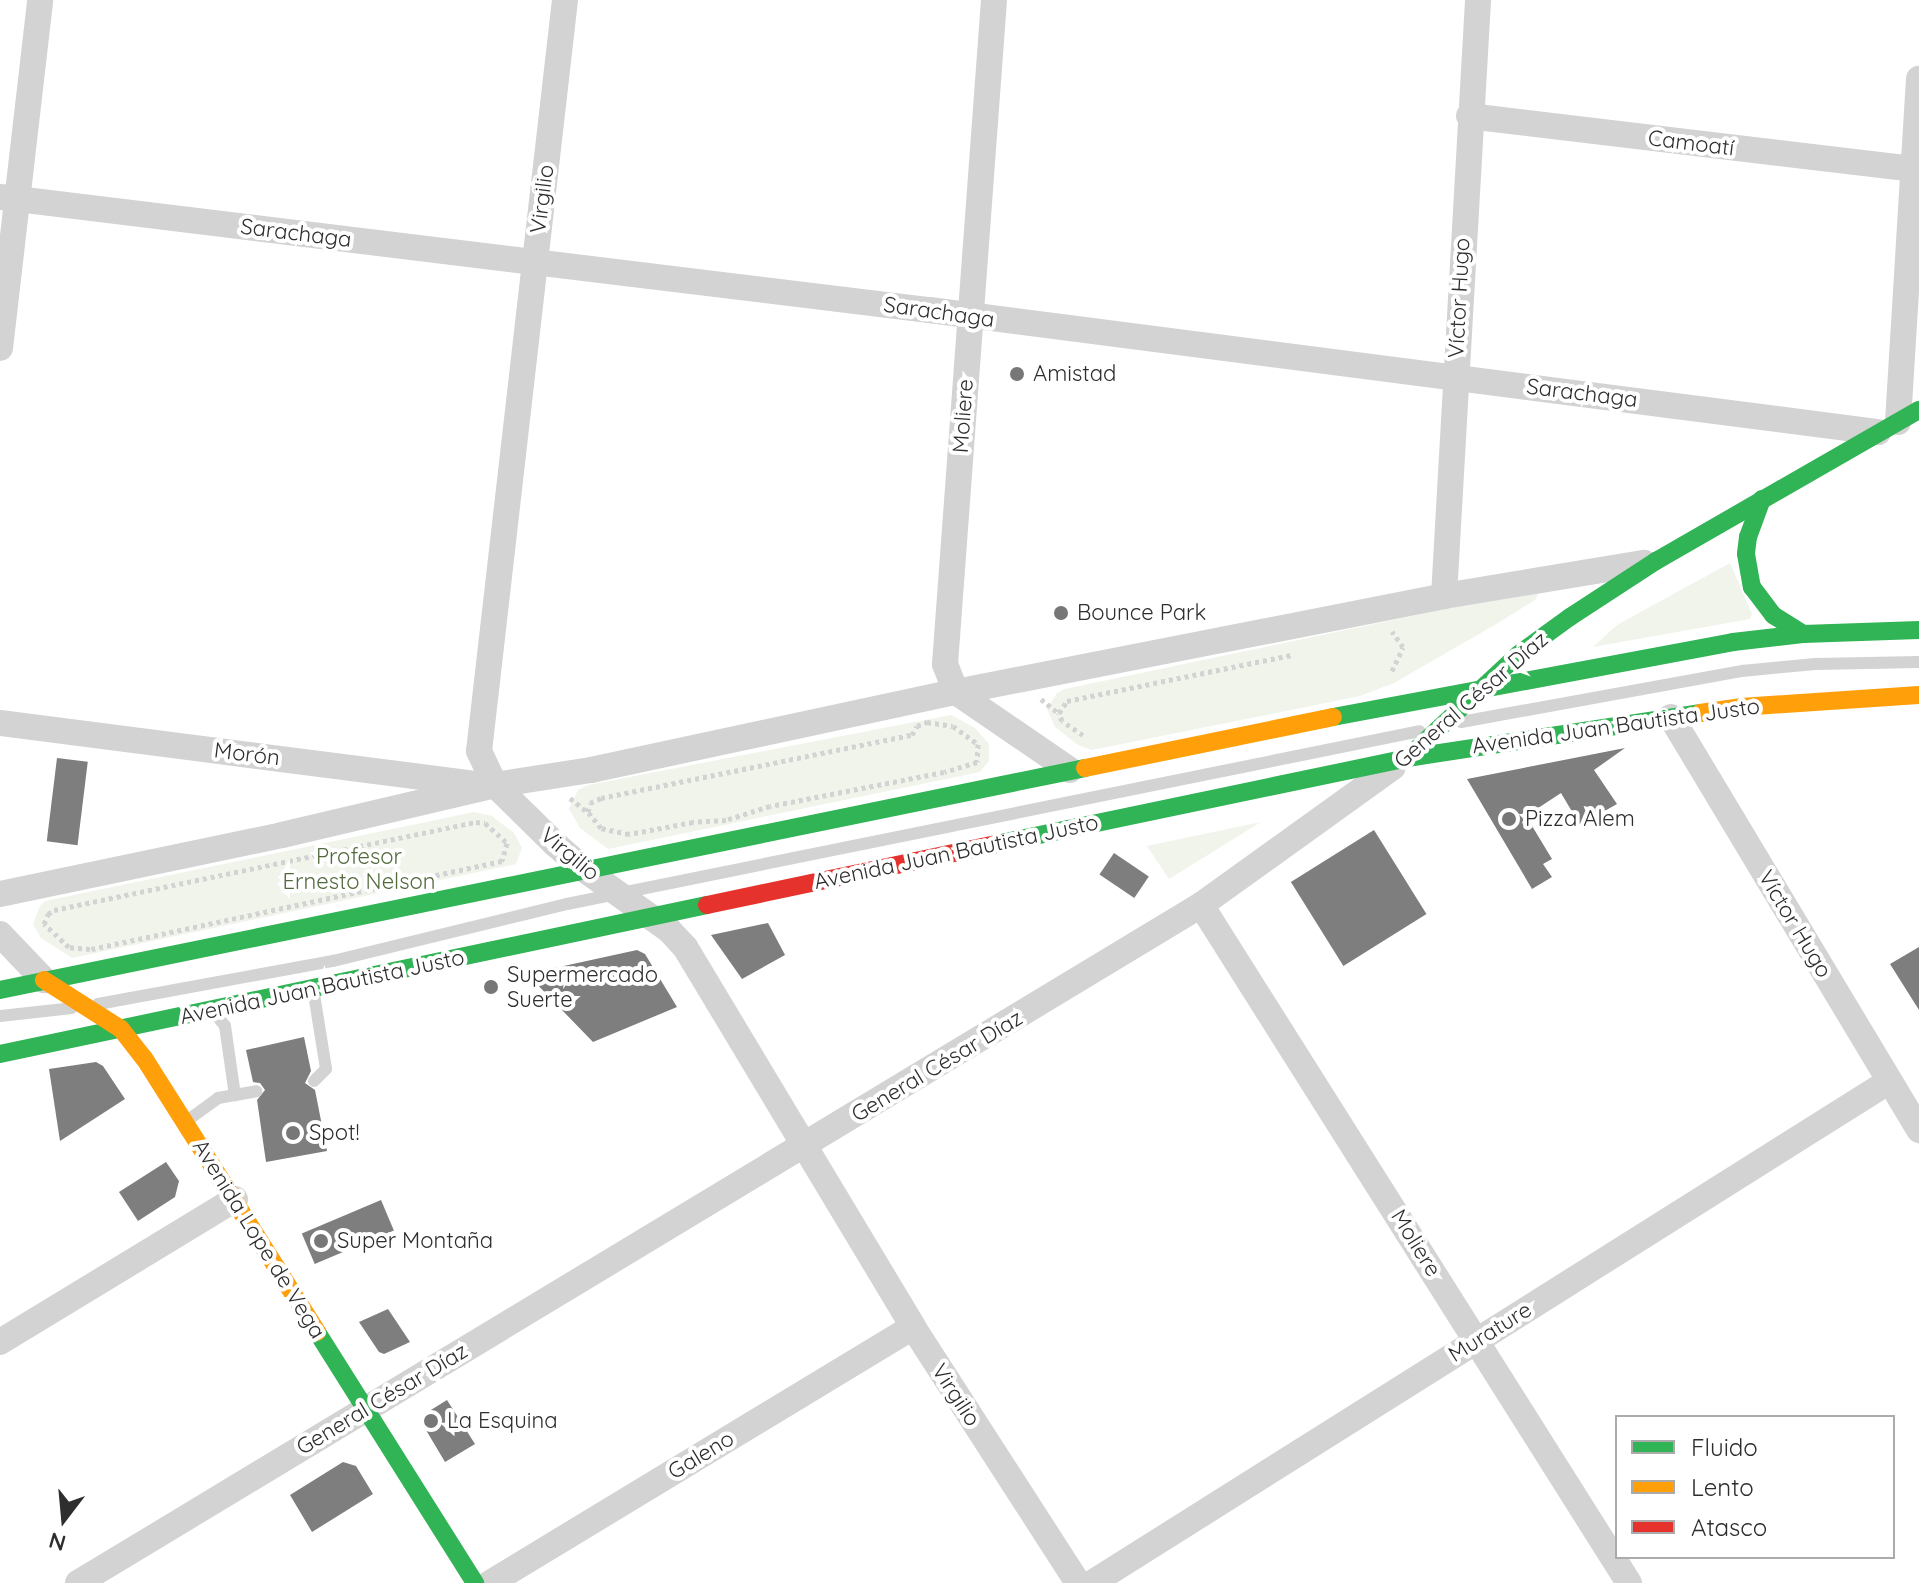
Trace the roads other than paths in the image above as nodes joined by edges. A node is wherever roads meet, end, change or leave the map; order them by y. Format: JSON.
{"nodes":[{"id":1,"x":40,"y":0,"type":"edge"},
{"id":2,"x":565,"y":0,"type":"edge"},
{"id":3,"x":994,"y":0,"type":"edge"},
{"id":4,"x":1478,"y":0,"type":"edge"},
{"id":5,"x":1919,"y":79,"type":"edge"},
{"id":6,"x":1469,"y":116,"type":"junction"},
{"id":7,"x":1913,"y":169,"type":"junction"},
{"id":8,"x":9,"y":198,"type":"edge"},
{"id":9,"x":535,"y":263,"type":"junction"},
{"id":10,"x":970,"y":316,"type":"junction"},
{"id":11,"x":0,"y":348,"type":"edge"},
{"id":12,"x":1455,"y":378,"type":"junction"},
{"id":13,"x":1898,"y":421,"type":"edge"},
{"id":14,"x":1762,"y":499,"type":"junction"},
{"id":15,"x":1656,"y":561,"type":"junction"},
{"id":16,"x":1444,"y":596,"type":"junction"},
{"id":17,"x":1919,"y":630,"type":"edge"},
{"id":18,"x":1803,"y":634,"type":"junction"},
{"id":19,"x":1919,"y":662,"type":"edge"},
{"id":20,"x":1481,"y":687,"type":"junction"},
{"id":21,"x":956,"y":692,"type":"junction"},
{"id":22,"x":1919,"y":695,"type":"edge"},
{"id":23,"x":1671,"y":717,"type":"junction"},
{"id":24,"x":0,"y":723,"type":"edge"},
{"id":25,"x":1441,"y":726,"type":"junction"},
{"id":26,"x":1407,"y":758,"type":"junction"},
{"id":27,"x":1070,"y":770,"type":"junction"},
{"id":28,"x":495,"y":785,"type":"junction"},
{"id":29,"x":585,"y":870,"type":"junction"},
{"id":30,"x":0,"y":894,"type":"edge"},
{"id":31,"x":620,"y":894,"type":"junction"},
{"id":32,"x":1201,"y":905,"type":"junction"},
{"id":33,"x":651,"y":916,"type":"junction"},
{"id":34,"x":0,"y":934,"type":"edge"},
{"id":35,"x":44,"y":980,"type":"junction"},
{"id":36,"x":0,"y":990,"type":"edge"},
{"id":37,"x":313,"y":990,"type":"junction"},
{"id":38,"x":84,"y":1006,"type":"junction"},
{"id":39,"x":212,"y":1011,"type":"junction"},
{"id":40,"x":0,"y":1016,"type":"edge"},
{"id":41,"x":121,"y":1029,"type":"junction"},
{"id":42,"x":0,"y":1054,"type":"edge"},
{"id":43,"x":314,"y":1081,"type":"dead end"},
{"id":44,"x":1888,"y":1082,"type":"junction"},
{"id":45,"x":256,"y":1091,"type":"dead end"},
{"id":46,"x":235,"y":1095,"type":"junction"},
{"id":47,"x":186,"y":1122,"type":"junction"},
{"id":48,"x":1919,"y":1130,"type":"edge"},
{"id":49,"x":803,"y":1147,"type":"junction"},
{"id":50,"x":235,"y":1199,"type":"junction"},
{"id":51,"x":913,"y":1327,"type":"junction"},
{"id":52,"x":1477,"y":1340,"type":"junction"},
{"id":53,"x":0,"y":1342,"type":"edge"},
{"id":54,"x":366,"y":1408,"type":"junction"},
{"id":55,"x":78,"y":1583,"type":"edge"},
{"id":56,"x":475,"y":1583,"type":"edge"},
{"id":57,"x":490,"y":1583,"type":"edge"},
{"id":58,"x":1078,"y":1583,"type":"edge"},
{"id":59,"x":1092,"y":1583,"type":"edge"},
{"id":60,"x":1629,"y":1583,"type":"edge"}],
"edges":[{"from":1,"to":8,"type":"street"},
{"from":2,"to":9,"type":"street","name":"Virgilio"},
{"from":3,"to":10,"type":"street","name":"Moliere"},
{"from":4,"to":6,"type":"street","name":"Víctor Hugo"},
{"from":5,"to":7,"type":"street"},
{"from":6,"to":7,"type":"street","name":"Camoatí"},
{"from":6,"to":12,"type":"street","name":"Víctor Hugo"},
{"from":7,"to":13,"type":"street"},
{"from":8,"to":9,"type":"street","name":"Sarachaga"},
{"from":8,"to":11,"type":"street"},
{"from":9,"to":10,"type":"street","name":"Sarachaga"},
{"from":9,"to":28,"type":"street","name":"Virgilio"},
{"from":10,"to":12,"type":"street","name":"Sarachaga"},
{"from":10,"to":21,"type":"street","name":"Moliere"},
{"from":12,"to":13,"type":"street","name":"Sarachaga"},
{"from":12,"to":16,"type":"street","name":"Víctor Hugo"},
{"from":13,"to":14,"type":"main road","name":"General César Díaz"},
{"from":14,"to":15,"type":"main road","name":"General César Díaz"},
{"from":14,"to":18,"type":"main road"},
{"from":15,"to":16,"type":"street"},
{"from":15,"to":20,"type":"main road","name":"General César Díaz"},
{"from":16,"to":21,"type":"street"},
{"from":17,"to":18,"type":"main road"},
{"from":18,"to":20,"type":"main road"},
{"from":19,"to":25,"type":"lane"},
{"from":20,"to":25,"type":"main road","name":"General César Díaz"},
{"from":20,"to":27,"type":"main road"},
{"from":21,"to":27,"type":"street"},
{"from":21,"to":28,"type":"street"},
{"from":22,"to":23,"type":"main road","name":"Avenida Juan Bautista Justo"},
{"from":23,"to":26,"type":"main road","name":"Avenida Juan Bautista Justo"},
{"from":23,"to":44,"type":"street","name":"Víctor Hugo"},
{"from":24,"to":28,"type":"street","name":"Morón"},
{"from":25,"to":26,"type":"main road","name":"General César Díaz"},
{"from":25,"to":31,"type":"lane"},
{"from":26,"to":32,"type":"street","name":"General César Díaz"},
{"from":26,"to":33,"type":"main road","name":"Avenida Juan Bautista Justo"},
{"from":27,"to":29,"type":"main road"},
{"from":28,"to":29,"type":"street","name":"Virgilio"},
{"from":28,"to":30,"type":"street"},
{"from":29,"to":31,"type":"street","name":"Virgilio"},
{"from":29,"to":35,"type":"main road"},
{"from":31,"to":33,"type":"street","name":"Virgilio"},
{"from":31,"to":38,"type":"lane"},
{"from":32,"to":49,"type":"street","name":"General César Díaz"},
{"from":32,"to":52,"type":"street","name":"Moliere"},
{"from":33,"to":37,"type":"main road","name":"Avenida Juan Bautista Justo"},
{"from":33,"to":49,"type":"street","name":"Virgilio"},
{"from":34,"to":35,"type":"street","name":"Avenida Lope de Vega"},
{"from":35,"to":36,"type":"main road"},
{"from":35,"to":38,"type":"main road","name":"Avenida Lope de Vega"},
{"from":37,"to":39,"type":"main road","name":"Avenida Juan Bautista Justo"},
{"from":37,"to":43,"type":"lane"},
{"from":38,"to":40,"type":"lane"},
{"from":38,"to":41,"type":"main road","name":"Avenida Lope de Vega"},
{"from":39,"to":41,"type":"main road","name":"Avenida Juan Bautista Justo"},
{"from":39,"to":46,"type":"lane"},
{"from":41,"to":42,"type":"main road","name":"Avenida Juan Bautista Justo"},
{"from":41,"to":47,"type":"main road","name":"Avenida Lope de Vega"},
{"from":44,"to":48,"type":"street","name":"Víctor Hugo"},
{"from":44,"to":52,"type":"street","name":"Murature"},
{"from":45,"to":46,"type":"lane"},
{"from":46,"to":47,"type":"lane"},
{"from":47,"to":50,"type":"main road","name":"Avenida Lope de Vega"},
{"from":49,"to":51,"type":"street","name":"Virgilio"},
{"from":49,"to":54,"type":"street","name":"General César Díaz"},
{"from":50,"to":53,"type":"street"},
{"from":50,"to":54,"type":"main road","name":"Avenida Lope de Vega"},
{"from":51,"to":57,"type":"street","name":"Galeno"},
{"from":51,"to":58,"type":"street","name":"Virgilio"},
{"from":52,"to":59,"type":"street","name":"Murature"},
{"from":52,"to":60,"type":"street","name":"Moliere"},
{"from":54,"to":55,"type":"street","name":"General César Díaz"},
{"from":54,"to":56,"type":"main road","name":"Avenida Lope de Vega"}]}
